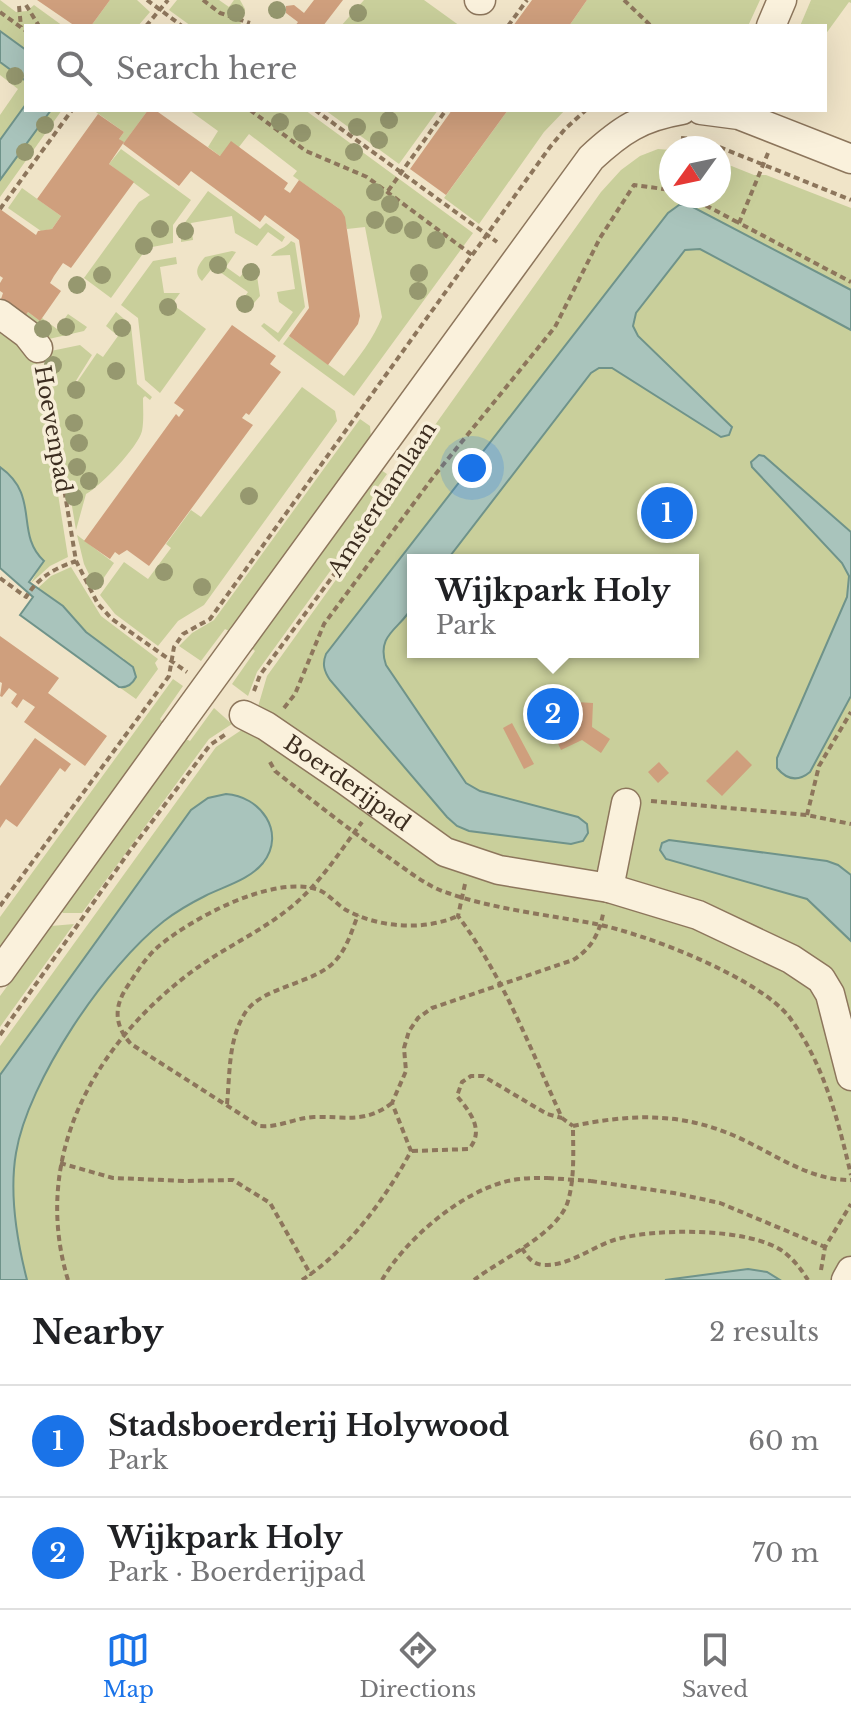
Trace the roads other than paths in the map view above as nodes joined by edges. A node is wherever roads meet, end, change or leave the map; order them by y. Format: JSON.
{"nodes":[{"id":1,"x":782,"y":0,"type":"edge"},
{"id":2,"x":772,"y":24,"type":"edge"},
{"id":3,"x":740,"y":113,"type":"edge"},
{"id":4,"x":681,"y":124,"type":"edge"},
{"id":5,"x":851,"y":159,"type":"edge"},
{"id":6,"x":0,"y":314,"type":"edge"},
{"id":7,"x":38,"y":348,"type":"road end"},
{"id":8,"x":255,"y":720,"type":"road end"},
{"id":9,"x":626,"y":803,"type":"road end"},
{"id":10,"x":609,"y":888,"type":"junction"},
{"id":11,"x":0,"y":972,"type":"edge"},
{"id":12,"x":851,"y":1076,"type":"edge"},
{"id":13,"x":851,"y":1271,"type":"edge"},
{"id":14,"x":846,"y":1280,"type":"edge"}],
"edges":[{"from":1,"to":2,"type":"street"},
{"from":3,"to":5,"type":"street"},
{"from":4,"to":11,"type":"street","name":"Amsterdamlaan","bridge":true},
{"from":6,"to":7,"type":"street","name":"Hoevenpad"},
{"from":8,"to":10,"type":"street","name":"Boerderijpad"},
{"from":9,"to":10,"type":"street"},
{"from":10,"to":12,"type":"street","name":"Boerderijpad"},
{"from":13,"to":14,"type":"street"}]}
